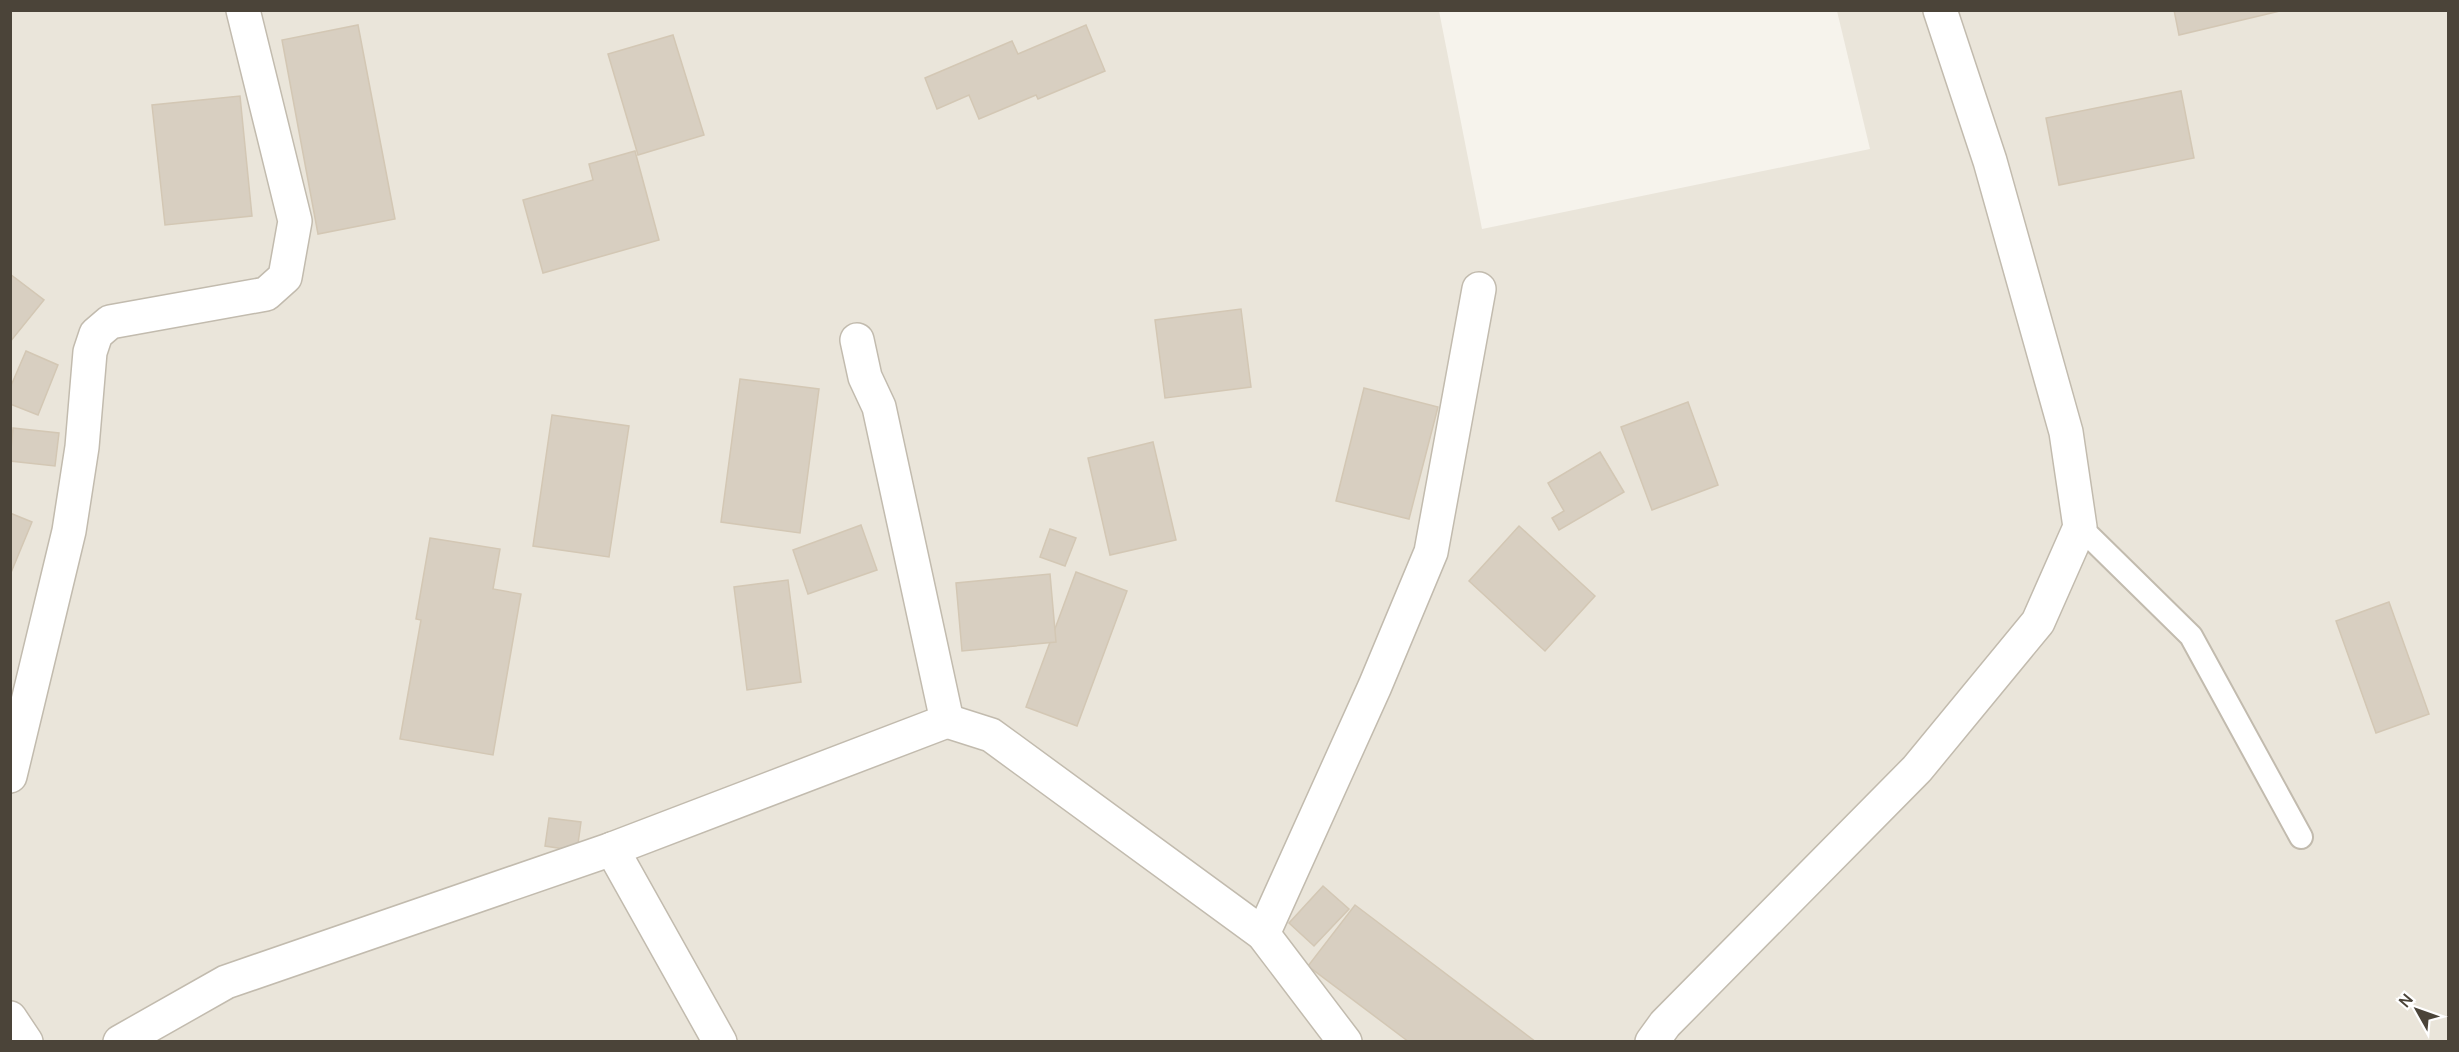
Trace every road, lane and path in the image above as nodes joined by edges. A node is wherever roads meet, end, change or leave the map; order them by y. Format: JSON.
{"nodes":[{"id":1,"x":243,"y":10,"type":"edge"},
{"id":2,"x":1940,"y":10,"type":"edge"},
{"id":3,"x":1479,"y":289,"type":"dead end"},
{"id":4,"x":857,"y":340,"type":"dead end"},
{"id":5,"x":2080,"y":527,"type":"junction"},
{"id":6,"x":947,"y":721,"type":"junction"},
{"id":7,"x":10,"y":776,"type":"edge"},
{"id":8,"x":2301,"y":837,"type":"dead end"},
{"id":9,"x":612,"y":849,"type":"junction"},
{"id":10,"x":1263,"y":934,"type":"junction"},
{"id":11,"x":10,"y":1018,"type":"edge"},
{"id":12,"x":26,"y":1041,"type":"edge"},
{"id":13,"x":120,"y":1041,"type":"edge"},
{"id":14,"x":720,"y":1041,"type":"edge"},
{"id":15,"x":1345,"y":1041,"type":"edge"},
{"id":16,"x":1652,"y":1041,"type":"edge"}],
"edges":[{"from":1,"to":7,"type":"street"},
{"from":2,"to":5,"type":"street"},
{"from":3,"to":10,"type":"street"},
{"from":4,"to":6,"type":"street"},
{"from":5,"to":8,"type":"lane"},
{"from":5,"to":16,"type":"street"},
{"from":6,"to":9,"type":"street"},
{"from":6,"to":10,"type":"street"},
{"from":9,"to":13,"type":"street"},
{"from":9,"to":14,"type":"street"},
{"from":10,"to":15,"type":"street"},
{"from":11,"to":12,"type":"street"}]}
